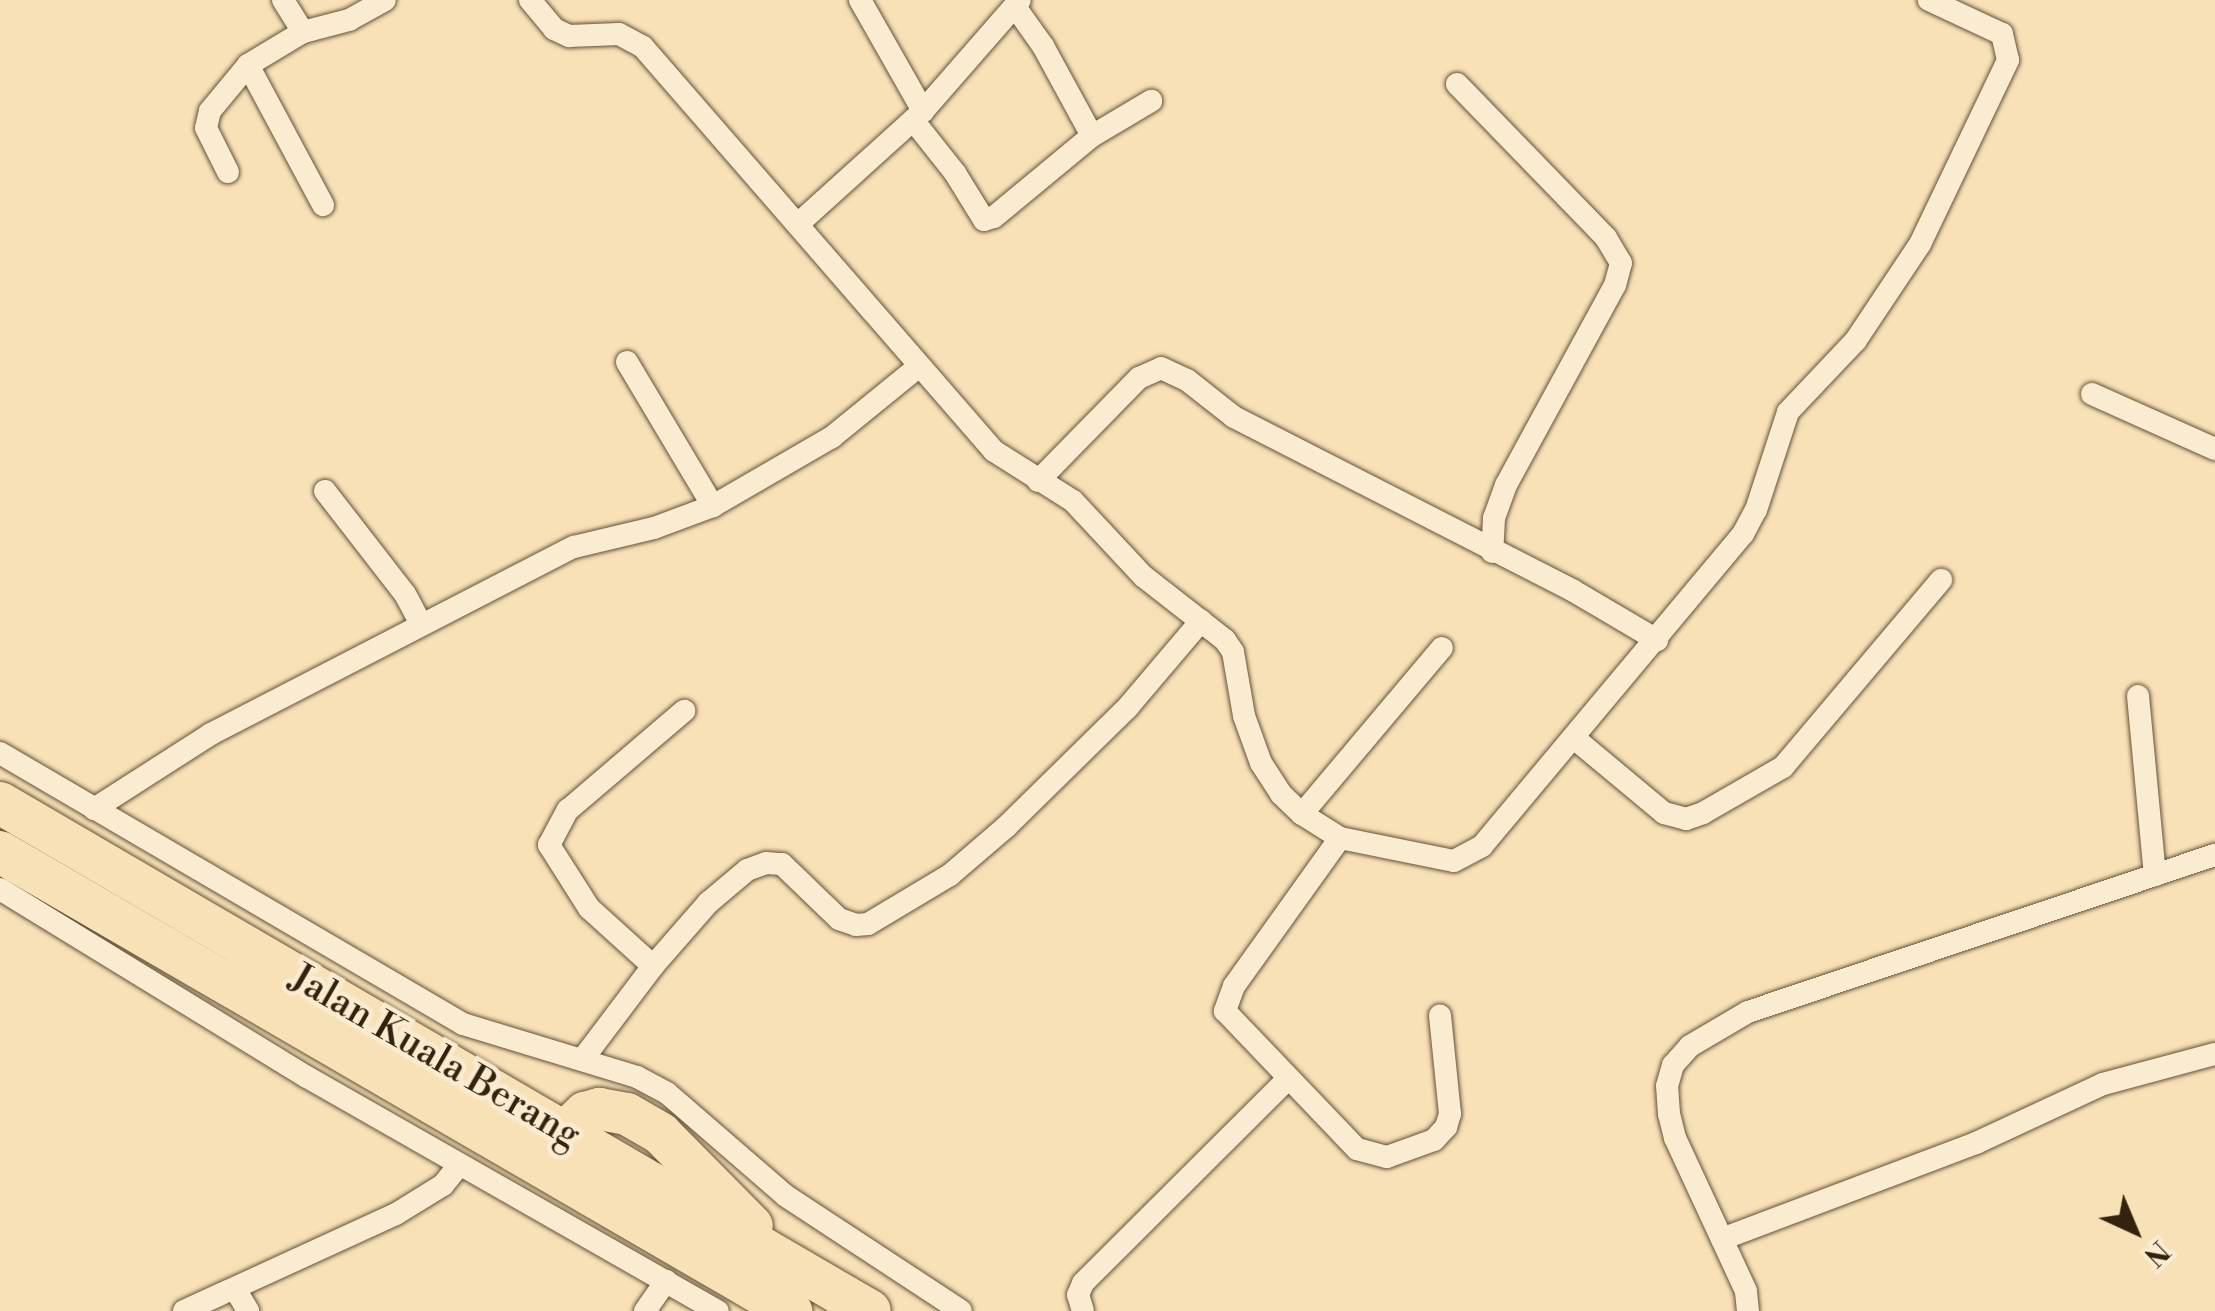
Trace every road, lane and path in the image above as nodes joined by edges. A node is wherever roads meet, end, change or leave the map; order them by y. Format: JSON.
{"nodes":[{"id":1,"x":283,"y":0,"type":"edge"},
{"id":2,"x":385,"y":0,"type":"edge"},
{"id":3,"x":530,"y":0,"type":"edge"},
{"id":4,"x":860,"y":0,"type":"edge"},
{"id":5,"x":1929,"y":0,"type":"edge"},
{"id":6,"x":1018,"y":4,"type":"edge"},
{"id":7,"x":302,"y":32,"type":"junction"},
{"id":8,"x":248,"y":64,"type":"junction"},
{"id":9,"x":1458,"y":84,"type":"dead end"},
{"id":10,"x":1152,"y":101,"type":"dead end"},
{"id":11,"x":918,"y":116,"type":"junction"},
{"id":12,"x":1092,"y":136,"type":"junction"},
{"id":13,"x":228,"y":172,"type":"dead end"},
{"id":14,"x":323,"y":205,"type":"dead end"},
{"id":15,"x":798,"y":224,"type":"junction"},
{"id":16,"x":627,"y":362,"type":"dead end"},
{"id":17,"x":918,"y":368,"type":"junction"},
{"id":18,"x":2092,"y":394,"type":"dead end"},
{"id":19,"x":2215,"y":449,"type":"edge"},
{"id":20,"x":1038,"y":481,"type":"junction"},
{"id":21,"x":325,"y":491,"type":"dead end"},
{"id":22,"x":713,"y":506,"type":"junction"},
{"id":23,"x":1492,"y":552,"type":"junction"},
{"id":24,"x":1941,"y":580,"type":"dead end"},
{"id":25,"x":1201,"y":621,"type":"junction"},
{"id":26,"x":421,"y":624,"type":"junction"},
{"id":27,"x":1657,"y":640,"type":"junction"},
{"id":28,"x":1442,"y":648,"type":"dead end"},
{"id":29,"x":2138,"y":696,"type":"dead end"},
{"id":30,"x":684,"y":711,"type":"dead end"},
{"id":31,"x":1574,"y":738,"type":"junction"},
{"id":32,"x":3,"y":762,"type":"edge"},
{"id":33,"x":0,"y":804,"type":"edge"},
{"id":34,"x":94,"y":808,"type":"junction"},
{"id":35,"x":1302,"y":814,"type":"junction"},
{"id":36,"x":1340,"y":838,"type":"junction"},
{"id":37,"x":0,"y":852,"type":"edge"},
{"id":38,"x":2215,"y":855,"type":"edge"},
{"id":39,"x":2154,"y":875,"type":"junction"},
{"id":40,"x":0,"y":889,"type":"edge"},
{"id":41,"x":654,"y":966,"type":"junction"},
{"id":42,"x":1440,"y":1016,"type":"dead end"},
{"id":43,"x":2215,"y":1054,"type":"edge"},
{"id":44,"x":317,"y":1060,"type":"junction"},
{"id":45,"x":582,"y":1060,"type":"junction"},
{"id":46,"x":1288,"y":1079,"type":"junction"},
{"id":47,"x":672,"y":1120,"type":"junction"},
{"id":48,"x":564,"y":1132,"type":"junction"},
{"id":49,"x":459,"y":1165,"type":"junction"},
{"id":50,"x":595,"y":1200,"type":"junction"},
{"id":51,"x":1722,"y":1239,"type":"junction"},
{"id":52,"x":793,"y":1268,"type":"junction"},
{"id":53,"x":666,"y":1282,"type":"junction"},
{"id":54,"x":235,"y":1289,"type":"junction"},
{"id":55,"x":184,"y":1311,"type":"edge"},
{"id":56,"x":248,"y":1311,"type":"edge"},
{"id":57,"x":645,"y":1311,"type":"edge"},
{"id":58,"x":718,"y":1311,"type":"edge"},
{"id":59,"x":791,"y":1311,"type":"edge"},
{"id":60,"x":870,"y":1311,"type":"edge"},
{"id":61,"x":961,"y":1311,"type":"edge"},
{"id":62,"x":1083,"y":1311,"type":"edge"},
{"id":63,"x":1748,"y":1311,"type":"edge"}],
"edges":[{"from":1,"to":7,"type":"street"},
{"from":2,"to":7,"type":"street"},
{"from":3,"to":15,"type":"street"},
{"from":4,"to":11,"type":"street"},
{"from":5,"to":27,"type":"street"},
{"from":6,"to":11,"type":"street"},
{"from":6,"to":12,"type":"street"},
{"from":7,"to":8,"type":"street"},
{"from":8,"to":13,"type":"street"},
{"from":8,"to":14,"type":"street"},
{"from":9,"to":23,"type":"street"},
{"from":10,"to":12,"type":"street"},
{"from":11,"to":12,"type":"street"},
{"from":11,"to":15,"type":"street"},
{"from":15,"to":17,"type":"street"},
{"from":16,"to":22,"type":"street"},
{"from":17,"to":20,"type":"street"},
{"from":17,"to":22,"type":"street"},
{"from":18,"to":19,"type":"street"},
{"from":20,"to":23,"type":"street"},
{"from":20,"to":25,"type":"street"},
{"from":21,"to":26,"type":"street"},
{"from":22,"to":26,"type":"street"},
{"from":23,"to":27,"type":"street"},
{"from":24,"to":31,"type":"street"},
{"from":25,"to":35,"type":"street"},
{"from":25,"to":41,"type":"street"},
{"from":26,"to":34,"type":"street"},
{"from":27,"to":31,"type":"street"},
{"from":28,"to":35,"type":"street"},
{"from":29,"to":39,"type":"street"},
{"from":30,"to":41,"type":"street"},
{"from":31,"to":36,"type":"street"},
{"from":32,"to":34,"type":"street"},
{"from":33,"to":48,"type":"highway","name":"Jalan Kuala Berang"},
{"from":34,"to":45,"type":"street"},
{"from":35,"to":36,"type":"street"},
{"from":36,"to":46,"type":"street"},
{"from":37,"to":44,"type":"highway","name":"Jalan Kuala Berang"},
{"from":38,"to":39,"type":"street"},
{"from":39,"to":51,"type":"street"},
{"from":40,"to":44,"type":"street"},
{"from":41,"to":45,"type":"street"},
{"from":42,"to":46,"type":"street"},
{"from":43,"to":51,"type":"street"},
{"from":44,"to":49,"type":"street"},
{"from":44,"to":50,"type":"highway","name":"Jalan Kuala Berang"},
{"from":45,"to":47,"type":"street"},
{"from":46,"to":62,"type":"street"},
{"from":47,"to":48,"type":"highway"},
{"from":47,"to":52,"type":"highway"},
{"from":47,"to":61,"type":"street"},
{"from":48,"to":50,"type":"highway"},
{"from":48,"to":52,"type":"highway","name":"Jalan Kuala Berang"},
{"from":49,"to":53,"type":"street"},
{"from":49,"to":54,"type":"street"},
{"from":50,"to":59,"type":"highway","name":"Jalan Kuala Berang"},
{"from":51,"to":63,"type":"street"},
{"from":52,"to":60,"type":"highway","name":"Jalan Kuala Berang"},
{"from":53,"to":57,"type":"street"},
{"from":53,"to":58,"type":"street"},
{"from":54,"to":55,"type":"street"},
{"from":54,"to":56,"type":"street"}]}
